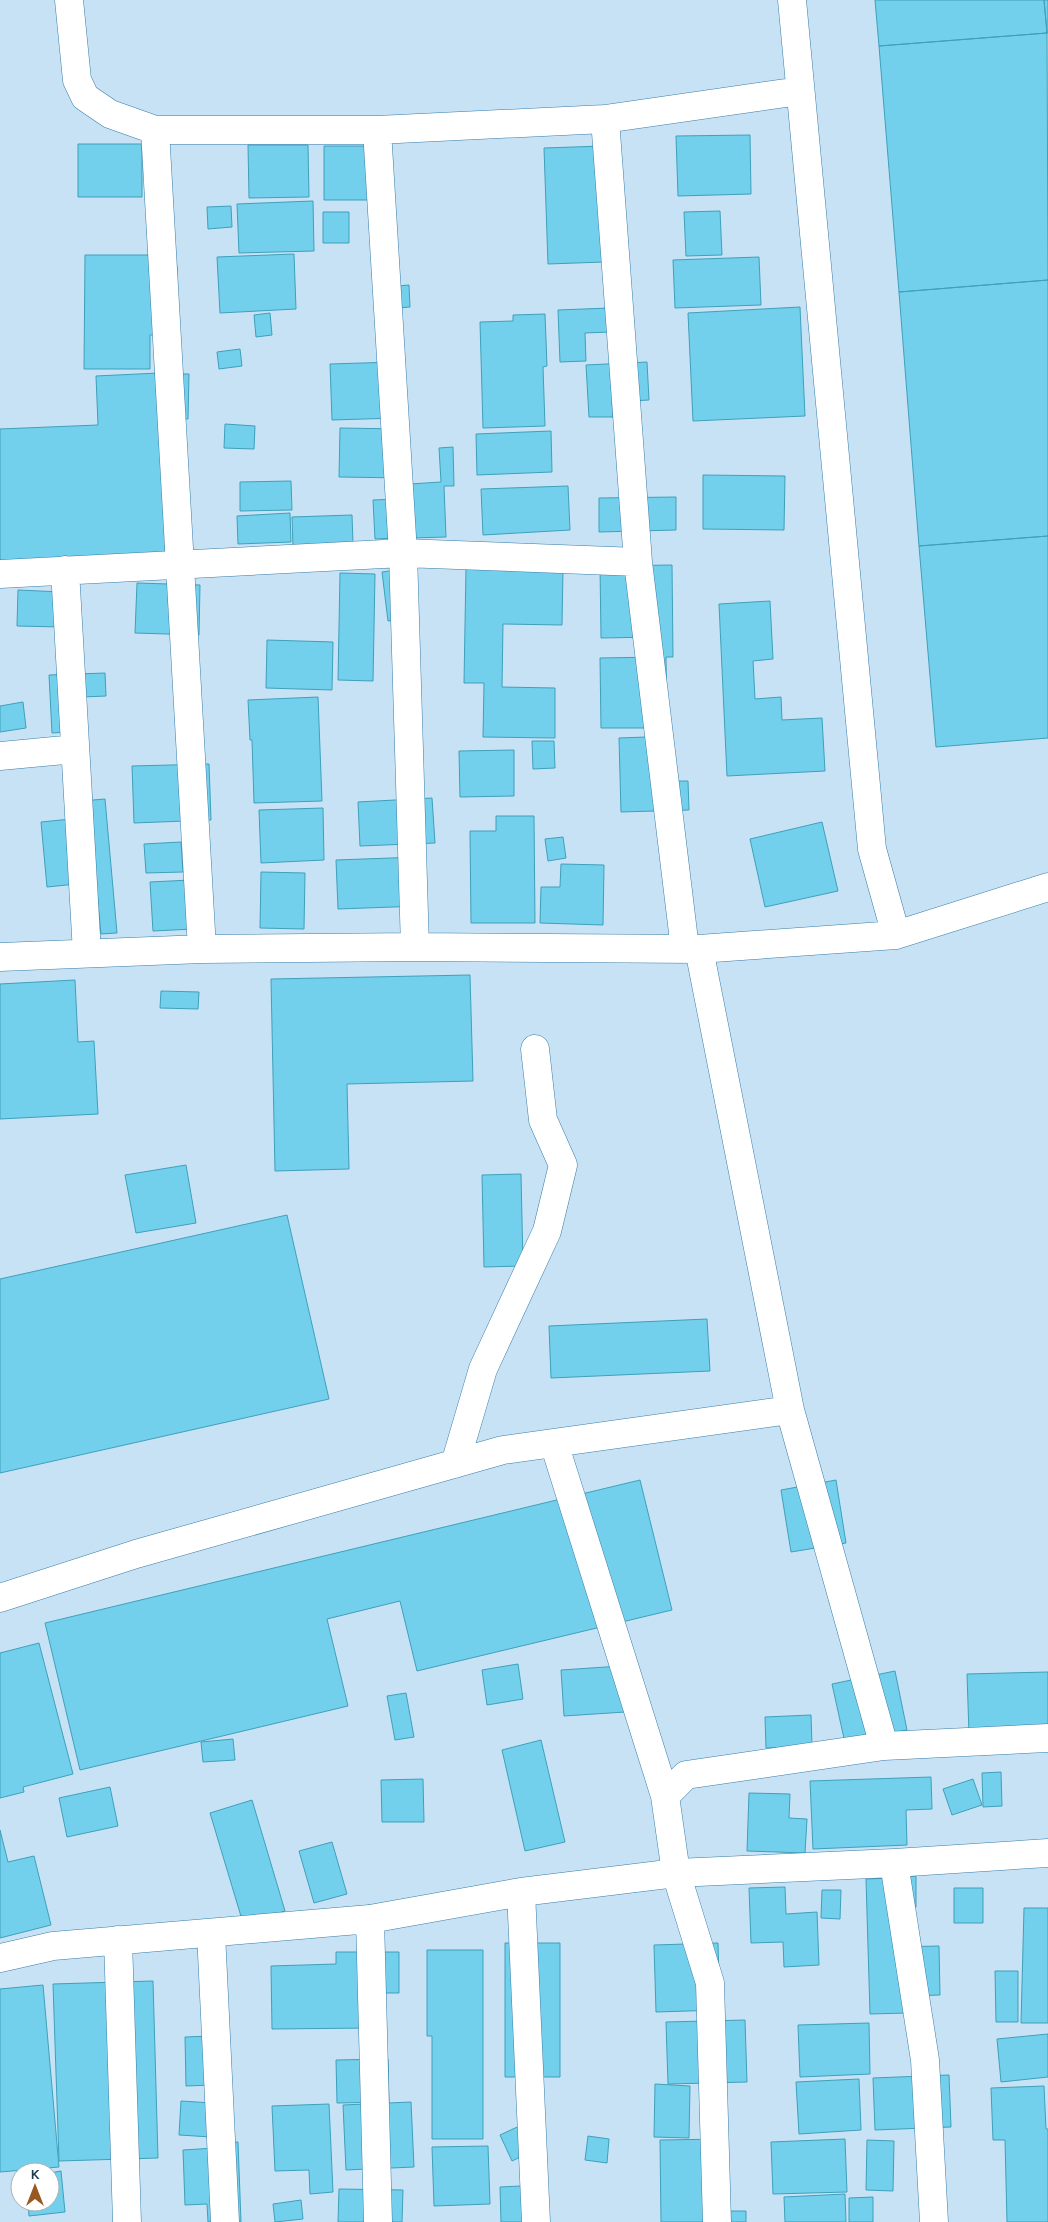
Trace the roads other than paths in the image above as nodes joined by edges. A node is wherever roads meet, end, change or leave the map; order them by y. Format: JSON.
{"nodes":[{"id":1,"x":69,"y":0,"type":"edge"},
{"id":2,"x":792,"y":0,"type":"edge"},
{"id":3,"x":800,"y":91,"type":"junction"},
{"id":4,"x":605,"y":119,"type":"junction"},
{"id":5,"x":155,"y":130,"type":"junction"},
{"id":6,"x":377,"y":130,"type":"junction"},
{"id":7,"x":403,"y":553,"type":"junction"},
{"id":8,"x":638,"y":562,"type":"junction"},
{"id":9,"x":180,"y":566,"type":"junction"},
{"id":10,"x":65,"y":570,"type":"junction"},
{"id":11,"x":0,"y":574,"type":"edge"},
{"id":12,"x":75,"y":749,"type":"junction"},
{"id":13,"x":0,"y":756,"type":"edge"},
{"id":14,"x":1048,"y":886,"type":"edge"},
{"id":15,"x":896,"y":935,"type":"junction"},
{"id":16,"x":415,"y":947,"type":"junction"},
{"id":17,"x":202,"y":949,"type":"junction"},
{"id":18,"x":692,"y":949,"type":"junction"},
{"id":19,"x":87,"y":953,"type":"junction"},
{"id":20,"x":0,"y":957,"type":"edge"},
{"id":21,"x":535,"y":1049,"type":"dead end"},
{"id":22,"x":790,"y":1410,"type":"junction"},
{"id":23,"x":554,"y":1443,"type":"junction"},
{"id":24,"x":455,"y":1464,"type":"junction"},
{"id":25,"x":0,"y":1598,"type":"edge"},
{"id":26,"x":1048,"y":1738,"type":"edge"},
{"id":27,"x":884,"y":1746,"type":"junction"},
{"id":28,"x":664,"y":1796,"type":"junction"},
{"id":29,"x":1048,"y":1853,"type":"edge"},
{"id":30,"x":894,"y":1863,"type":"junction"},
{"id":31,"x":676,"y":1873,"type":"junction"},
{"id":32,"x":521,"y":1892,"type":"junction"},
{"id":33,"x":370,"y":1919,"type":"junction"},
{"id":34,"x":211,"y":1933,"type":"junction"},
{"id":35,"x":118,"y":1940,"type":"junction"},
{"id":36,"x":0,"y":1958,"type":"edge"},
{"id":37,"x":127,"y":2222,"type":"edge"},
{"id":38,"x":225,"y":2222,"type":"edge"},
{"id":39,"x":378,"y":2222,"type":"edge"},
{"id":40,"x":536,"y":2222,"type":"edge"},
{"id":41,"x":717,"y":2222,"type":"edge"},
{"id":42,"x":934,"y":2222,"type":"edge"}],
"edges":[{"from":1,"to":5,"type":"street"},
{"from":2,"to":3,"type":"street"},
{"from":3,"to":4,"type":"street"},
{"from":3,"to":15,"type":"street"},
{"from":4,"to":6,"type":"street"},
{"from":4,"to":8,"type":"street"},
{"from":5,"to":6,"type":"street"},
{"from":5,"to":9,"type":"street"},
{"from":6,"to":7,"type":"street"},
{"from":7,"to":8,"type":"street"},
{"from":7,"to":9,"type":"street"},
{"from":7,"to":16,"type":"street"},
{"from":8,"to":18,"type":"street"},
{"from":9,"to":10,"type":"street"},
{"from":9,"to":17,"type":"street"},
{"from":10,"to":11,"type":"street"},
{"from":10,"to":12,"type":"street"},
{"from":12,"to":13,"type":"street"},
{"from":12,"to":19,"type":"street"},
{"from":14,"to":15,"type":"street"},
{"from":15,"to":18,"type":"street"},
{"from":16,"to":17,"type":"street"},
{"from":16,"to":18,"type":"street"},
{"from":17,"to":19,"type":"street"},
{"from":18,"to":22,"type":"street"},
{"from":19,"to":20,"type":"street"},
{"from":21,"to":24,"type":"street"},
{"from":22,"to":23,"type":"street"},
{"from":22,"to":27,"type":"street"},
{"from":23,"to":24,"type":"street"},
{"from":23,"to":28,"type":"street"},
{"from":24,"to":25,"type":"street"},
{"from":26,"to":27,"type":"street"},
{"from":27,"to":28,"type":"street"},
{"from":28,"to":31,"type":"street"},
{"from":29,"to":30,"type":"street"},
{"from":30,"to":31,"type":"street"},
{"from":30,"to":42,"type":"street"},
{"from":31,"to":32,"type":"street"},
{"from":31,"to":41,"type":"street"},
{"from":32,"to":33,"type":"street"},
{"from":32,"to":40,"type":"street"},
{"from":33,"to":34,"type":"street"},
{"from":33,"to":39,"type":"street"},
{"from":34,"to":35,"type":"street"},
{"from":34,"to":38,"type":"street"},
{"from":35,"to":36,"type":"street"},
{"from":35,"to":37,"type":"street"}]}
